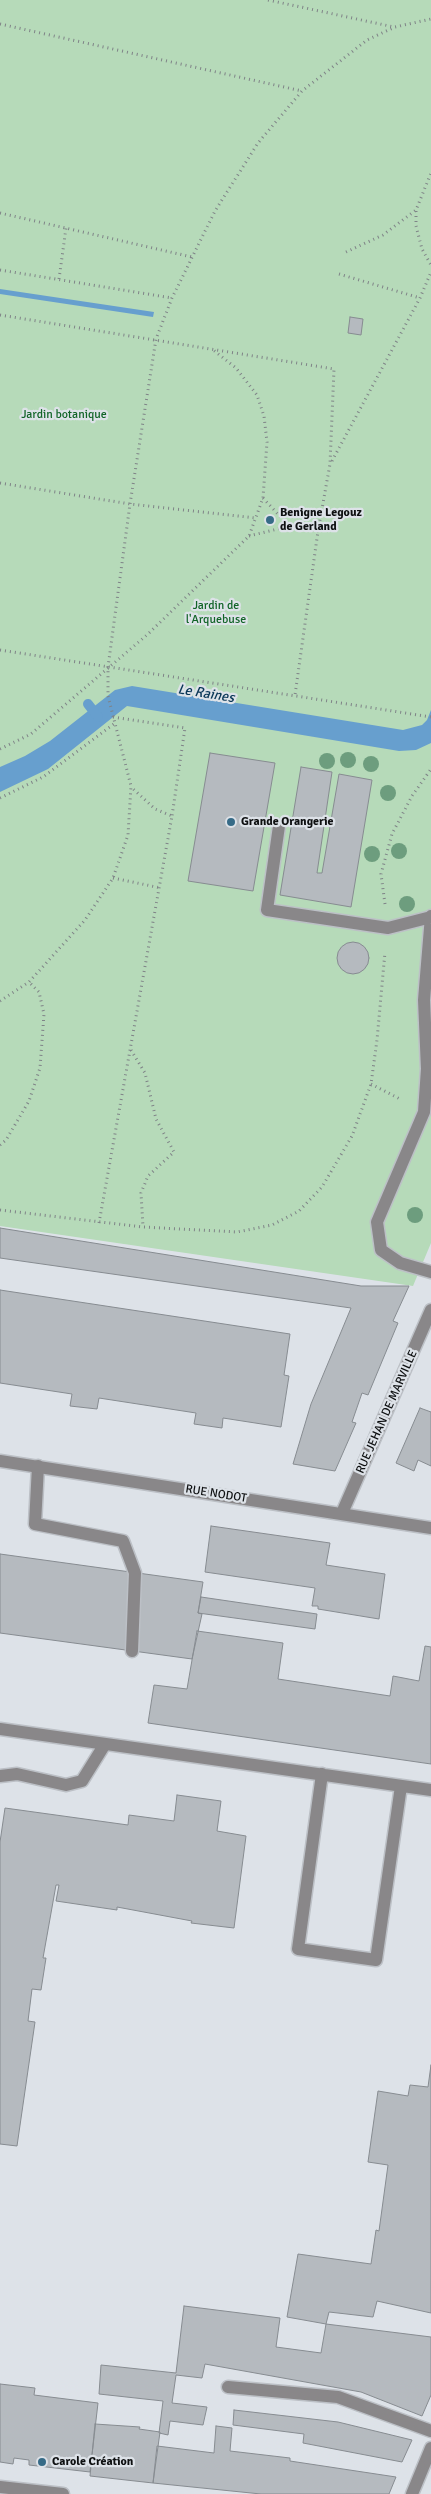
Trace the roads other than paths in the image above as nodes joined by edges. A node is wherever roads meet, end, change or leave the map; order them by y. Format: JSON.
{"nodes":[{"id":1,"x":279,"y":826,"type":"dead end"},
{"id":2,"x":431,"y":917,"type":"edge"},
{"id":3,"x":431,"y":1272,"type":"edge"},
{"id":4,"x":431,"y":1310,"type":"edge"},
{"id":5,"x":0,"y":1461,"type":"edge"},
{"id":6,"x":38,"y":1466,"type":"junction"},
{"id":7,"x":342,"y":1513,"type":"junction"},
{"id":8,"x":431,"y":1528,"type":"edge"},
{"id":9,"x":132,"y":1651,"type":"dead end"},
{"id":10,"x":0,"y":1729,"type":"edge"},
{"id":11,"x":105,"y":1744,"type":"junction"},
{"id":12,"x":322,"y":1774,"type":"junction"},
{"id":13,"x":0,"y":1776,"type":"edge"},
{"id":14,"x":401,"y":1786,"type":"junction"},
{"id":15,"x":431,"y":1790,"type":"edge"},
{"id":16,"x":228,"y":2387,"type":"dead end"},
{"id":17,"x":431,"y":2432,"type":"edge"},
{"id":18,"x":431,"y":2448,"type":"edge"},
{"id":19,"x":0,"y":2487,"type":"edge"},
{"id":20,"x":63,"y":2494,"type":"edge"},
{"id":21,"x":412,"y":2494,"type":"edge"}],
"edges":[{"from":1,"to":2,"type":"street"},
{"from":2,"to":3,"type":"street"},
{"from":4,"to":7,"type":"street","name":"RUE JEHAN DE MARVILLE"},
{"from":5,"to":6,"type":"street","name":"RUE NODOT"},
{"from":6,"to":7,"type":"street","name":"RUE NODOT"},
{"from":6,"to":9,"type":"street"},
{"from":7,"to":8,"type":"street","name":"RUE NODOT"},
{"from":10,"to":11,"type":"street"},
{"from":11,"to":12,"type":"street"},
{"from":11,"to":13,"type":"street"},
{"from":12,"to":14,"type":"street"},
{"from":12,"to":14,"type":"street"},
{"from":14,"to":15,"type":"street"},
{"from":16,"to":17,"type":"street"},
{"from":18,"to":21,"type":"street"},
{"from":19,"to":20,"type":"street"}]}
